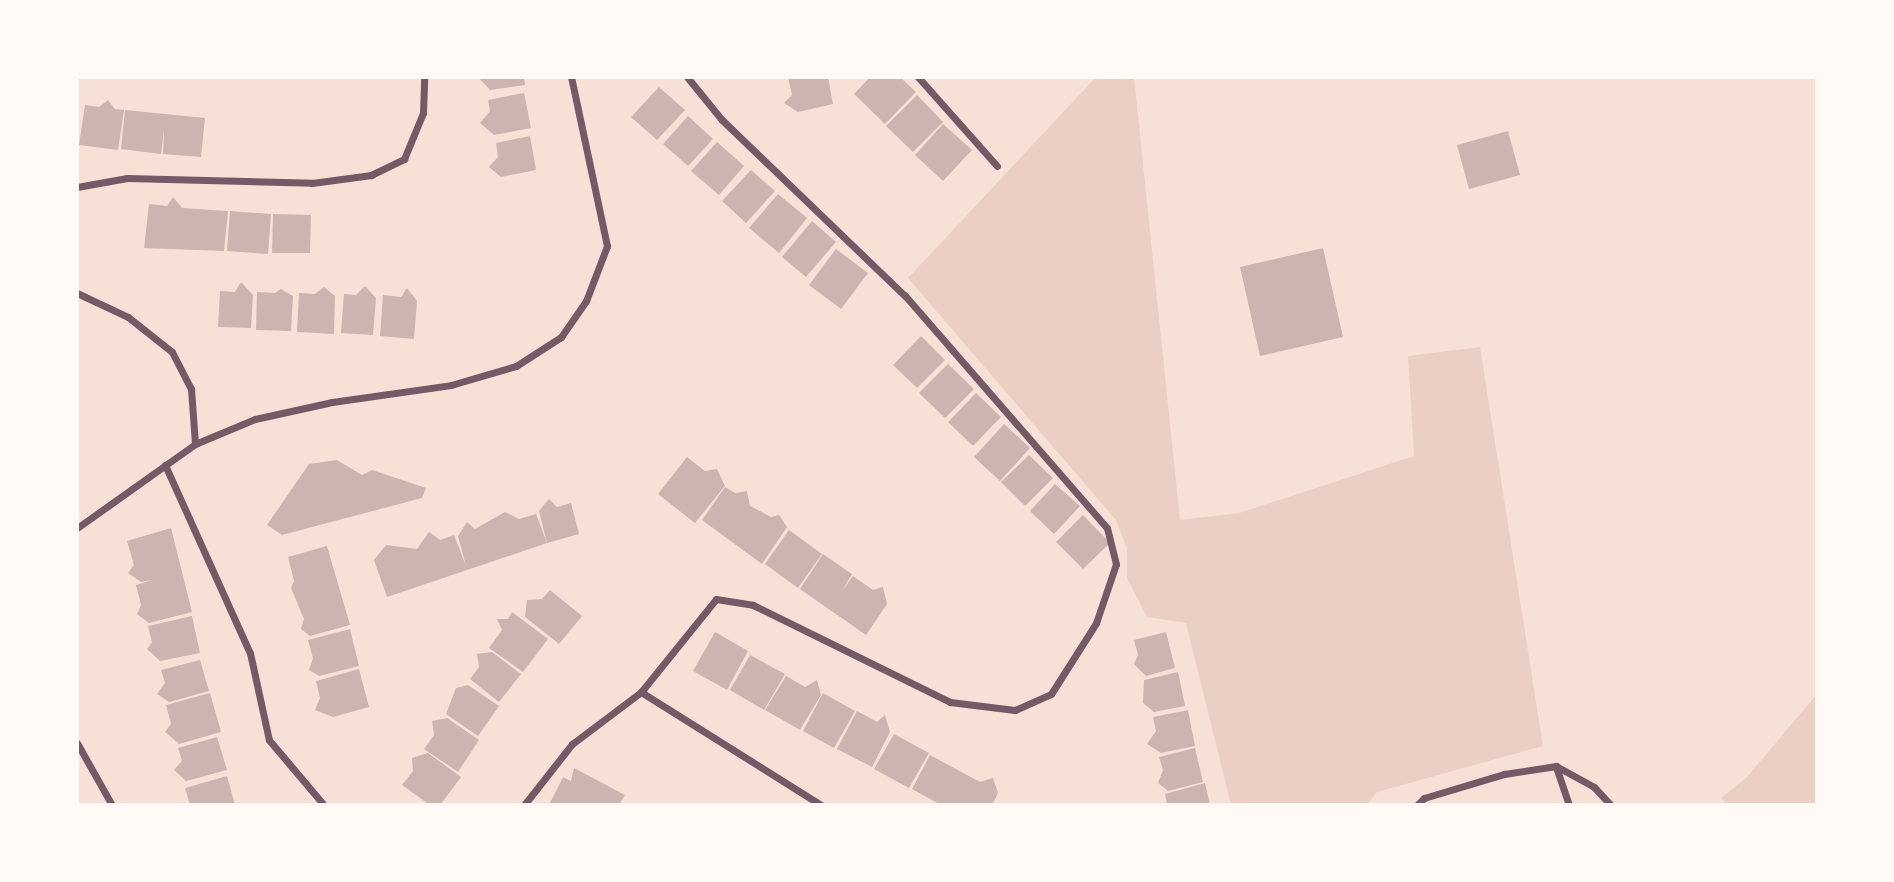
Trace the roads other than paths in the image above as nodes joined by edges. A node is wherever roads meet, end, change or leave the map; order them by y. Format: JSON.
{"nodes":[{"id":1,"x":424,"y":77,"type":"edge"},
{"id":2,"x":571,"y":77,"type":"edge"},
{"id":3,"x":687,"y":77,"type":"edge"},
{"id":4,"x":918,"y":77,"type":"edge"},
{"id":5,"x":997,"y":166,"type":"dead end"},
{"id":6,"x":77,"y":187,"type":"edge"},
{"id":7,"x":77,"y":293,"type":"edge"},
{"id":8,"x":195,"y":444,"type":"junction"},
{"id":9,"x":165,"y":465,"type":"junction"},
{"id":10,"x":77,"y":528,"type":"edge"},
{"id":11,"x":641,"y":692,"type":"junction"},
{"id":12,"x":77,"y":743,"type":"edge"},
{"id":13,"x":1556,"y":766,"type":"junction"},
{"id":14,"x":112,"y":805,"type":"edge"},
{"id":15,"x":324,"y":805,"type":"edge"},
{"id":16,"x":524,"y":805,"type":"edge"},
{"id":17,"x":821,"y":805,"type":"edge"},
{"id":18,"x":1417,"y":805,"type":"edge"},
{"id":19,"x":1569,"y":805,"type":"edge"},
{"id":20,"x":1611,"y":805,"type":"edge"}],
"edges":[{"from":1,"to":6,"type":"street"},
{"from":2,"to":8,"type":"street"},
{"from":3,"to":11,"type":"street"},
{"from":4,"to":5,"type":"street"},
{"from":7,"to":8,"type":"street"},
{"from":8,"to":9,"type":"street"},
{"from":9,"to":10,"type":"street"},
{"from":9,"to":15,"type":"street"},
{"from":11,"to":16,"type":"street"},
{"from":11,"to":17,"type":"street"},
{"from":12,"to":14,"type":"street"},
{"from":13,"to":18,"type":"street"},
{"from":13,"to":19,"type":"street"},
{"from":13,"to":20,"type":"street"}]}
